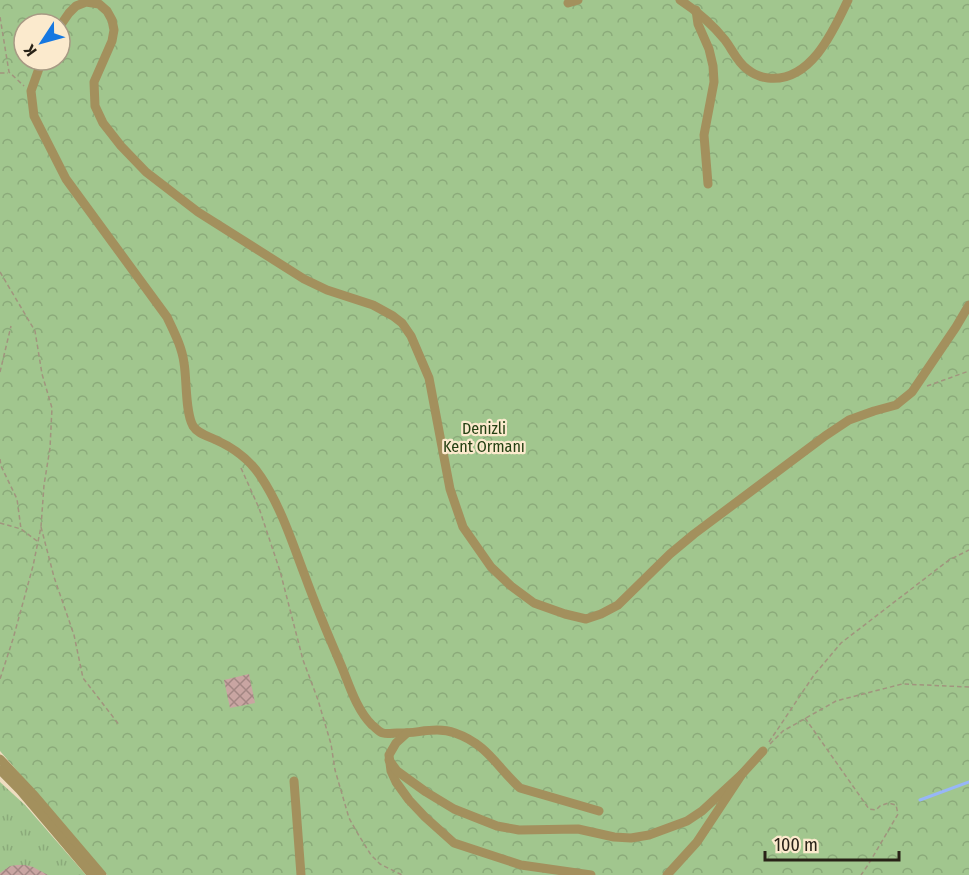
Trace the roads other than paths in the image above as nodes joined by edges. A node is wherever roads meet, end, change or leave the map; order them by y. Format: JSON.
{"nodes":[{"id":1,"x":578,"y":0,"type":"edge"},
{"id":2,"x":680,"y":0,"type":"edge"},
{"id":3,"x":848,"y":0,"type":"edge"},
{"id":4,"x":568,"y":3,"type":"dead end"},
{"id":5,"x":695,"y":10,"type":"junction"},
{"id":6,"x":70,"y":12,"type":"edge"},
{"id":7,"x":38,"y":72,"type":"edge"},
{"id":8,"x":708,"y":184,"type":"dead end"},
{"id":9,"x":969,"y":305,"type":"edge"},
{"id":10,"x":407,"y":733,"type":"junction"},
{"id":11,"x":763,"y":750,"type":"road end"},
{"id":12,"x":0,"y":759,"type":"edge"},
{"id":13,"x":389,"y":760,"type":"junction"},
{"id":14,"x":0,"y":770,"type":"edge"},
{"id":15,"x":742,"y":774,"type":"junction"},
{"id":16,"x":294,"y":782,"type":"dead end"},
{"id":17,"x":599,"y":811,"type":"dead end"},
{"id":18,"x":92,"y":875,"type":"edge"},
{"id":19,"x":102,"y":875,"type":"edge"},
{"id":20,"x":301,"y":875,"type":"edge"},
{"id":21,"x":591,"y":875,"type":"edge"},
{"id":22,"x":667,"y":875,"type":"edge"}],
"edges":[{"from":1,"to":4,"type":"street"},
{"from":2,"to":5,"type":"street"},
{"from":3,"to":5,"type":"street"},
{"from":5,"to":8,"type":"street"},
{"from":6,"to":9,"type":"street"},
{"from":7,"to":10,"type":"street"},
{"from":10,"to":13,"type":"street"},
{"from":10,"to":17,"type":"street"},
{"from":11,"to":15,"type":"street"},
{"from":12,"to":19,"type":"street"},
{"from":13,"to":15,"type":"street"},
{"from":13,"to":21,"type":"street"},
{"from":14,"to":18,"type":"street"},
{"from":15,"to":22,"type":"street"},
{"from":16,"to":20,"type":"street"}]}
